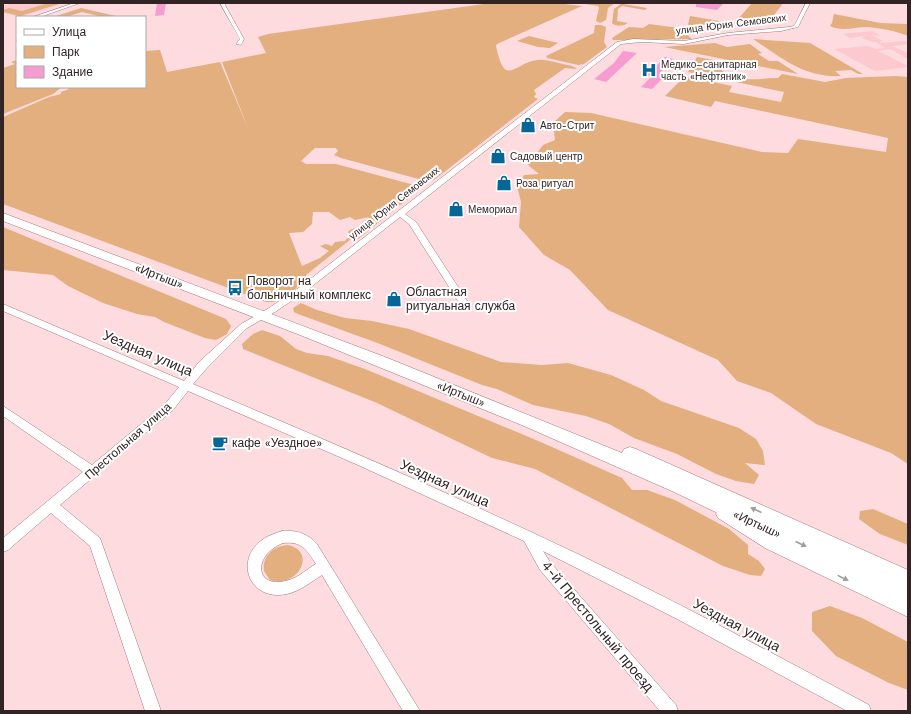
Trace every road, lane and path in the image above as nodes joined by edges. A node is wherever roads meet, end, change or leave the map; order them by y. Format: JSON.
{"nodes":[{"id":1,"x":78,"y":3,"type":"edge"},
{"id":2,"x":222,"y":3,"type":"edge"},
{"id":3,"x":808,"y":3,"type":"edge"},
{"id":4,"x":38,"y":16,"type":"edge"},
{"id":5,"x":239,"y":44,"type":"dead end"},
{"id":6,"x":3,"y":211,"type":"edge"},
{"id":7,"x":398,"y":213,"type":"junction"},
{"id":8,"x":3,"y":217,"type":"edge"},
{"id":9,"x":3,"y":307,"type":"edge"},
{"id":10,"x":466,"y":307,"type":"dead end"},
{"id":11,"x":268,"y":312,"type":"junction"},
{"id":12,"x":184,"y":386,"type":"junction"},
{"id":13,"x":3,"y":410,"type":"edge"},
{"id":14,"x":93,"y":472,"type":"junction"},
{"id":15,"x":687,"y":491,"type":"junction"},
{"id":16,"x":52,"y":506,"type":"junction"},
{"id":17,"x":529,"y":539,"type":"junction"},
{"id":18,"x":3,"y":546,"type":"edge"},
{"id":19,"x":324,"y":566,"type":"junction"},
{"id":20,"x":908,"y":580,"type":"edge"},
{"id":21,"x":908,"y":595,"type":"edge"},
{"id":22,"x":908,"y":610,"type":"edge"},
{"id":23,"x":153,"y":711,"type":"edge"},
{"id":24,"x":412,"y":711,"type":"edge"},
{"id":25,"x":670,"y":711,"type":"edge"},
{"id":26,"x":863,"y":711,"type":"edge"}],
"edges":[{"from":1,"to":4,"type":"street"},
{"from":2,"to":5,"type":"street"},
{"from":3,"to":7,"type":"street","name":"улица Юрия Семовских"},
{"from":6,"to":11,"type":"highway","name":"«Иртыш»"},
{"from":7,"to":10,"type":"street"},
{"from":7,"to":11,"type":"street","name":"улица Юрия Семовских"},
{"from":8,"to":11,"type":"highway","name":"«Иртыш»"},
{"from":9,"to":12,"type":"street","name":"Уездная улица"},
{"from":11,"to":12,"type":"street","name":"Престольная улица"},
{"from":11,"to":15,"type":"highway","name":"«Иртыш»"},
{"from":20,"to":11,"type":"highway","name":"«Иртыш»","one_way":true},
{"from":12,"to":14,"type":"street","name":"Престольная улица"},
{"from":12,"to":17,"type":"street","name":"Уездная улица"},
{"from":13,"to":14,"type":"street"},
{"from":14,"to":16,"type":"street","name":"Престольная улица"},
{"from":15,"to":21,"type":"highway","name":"«Иртыш»","one_way":true},
{"from":15,"to":22,"type":"street","one_way":true},
{"from":16,"to":18,"type":"street","name":"Престольная улица"},
{"from":16,"to":23,"type":"street"},
{"from":17,"to":25,"type":"street","name":"4-й Престольный проезд"},
{"from":17,"to":26,"type":"street","name":"Уездная улица"},
{"from":19,"to":19,"type":"street"},
{"from":19,"to":24,"type":"street"}]}
